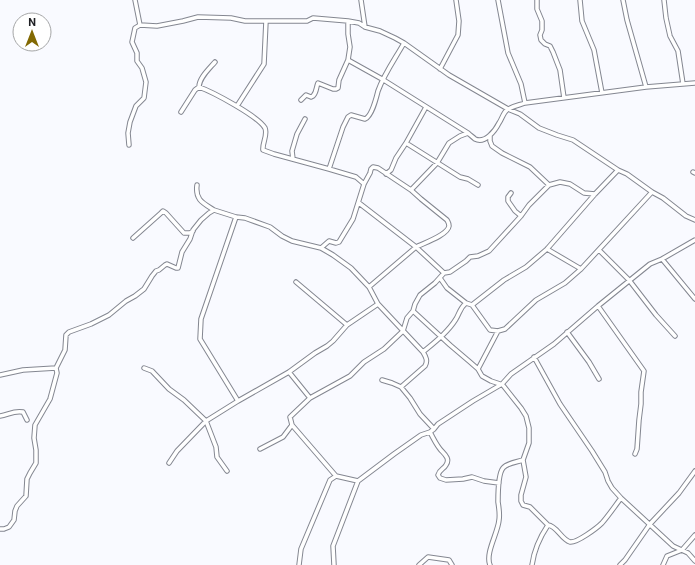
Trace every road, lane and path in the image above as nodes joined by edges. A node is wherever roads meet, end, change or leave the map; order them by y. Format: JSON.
{"nodes":[{"id":1,"x":135,"y":0,"type":"edge"},
{"id":2,"x":361,"y":0,"type":"edge"},
{"id":3,"x":456,"y":0,"type":"edge"},
{"id":4,"x":498,"y":0,"type":"edge"},
{"id":5,"x":537,"y":0,"type":"edge"},
{"id":6,"x":580,"y":0,"type":"edge"},
{"id":7,"x":623,"y":0,"type":"edge"},
{"id":8,"x":664,"y":0,"type":"edge"},
{"id":9,"x":266,"y":21,"type":"junction"},
{"id":10,"x":348,"y":21,"type":"junction"},
{"id":11,"x":140,"y":25,"type":"junction"},
{"id":12,"x":365,"y":27,"type":"junction"},
{"id":13,"x":404,"y":43,"type":"junction"},
{"id":14,"x":348,"y":60,"type":"junction"},
{"id":15,"x":215,"y":62,"type":"dead end"},
{"id":16,"x":440,"y":69,"type":"junction"},
{"id":17,"x":382,"y":80,"type":"junction"},
{"id":18,"x":695,"y":83,"type":"edge"},
{"id":19,"x":683,"y":84,"type":"junction"},
{"id":20,"x":198,"y":87,"type":"junction"},
{"id":21,"x":646,"y":87,"type":"junction"},
{"id":22,"x":602,"y":93,"type":"junction"},
{"id":23,"x":564,"y":98,"type":"junction"},
{"id":24,"x":301,"y":100,"type":"dead end"},
{"id":25,"x":525,"y":103,"type":"junction"},
{"id":26,"x":237,"y":106,"type":"junction"},
{"id":27,"x":426,"y":107,"type":"junction"},
{"id":28,"x":508,"y":109,"type":"junction"},
{"id":29,"x":181,"y":112,"type":"dead end"},
{"id":30,"x":305,"y":119,"type":"dead end"},
{"id":31,"x":468,"y":133,"type":"junction"},
{"id":32,"x":490,"y":135,"type":"junction"},
{"id":33,"x":406,"y":143,"type":"junction"},
{"id":34,"x":129,"y":145,"type":"dead end"},
{"id":35,"x":292,"y":159,"type":"junction"},
{"id":36,"x":437,"y":163,"type":"junction"},
{"id":37,"x":329,"y":169,"type":"junction"},
{"id":38,"x":618,"y":170,"type":"junction"},
{"id":39,"x":386,"y":174,"type":"junction"},
{"id":40,"x":364,"y":184,"type":"junction"},
{"id":41,"x":197,"y":185,"type":"dead end"},
{"id":42,"x":478,"y":185,"type":"dead end"},
{"id":43,"x":549,"y":185,"type":"junction"},
{"id":44,"x":411,"y":190,"type":"junction"},
{"id":45,"x":652,"y":192,"type":"junction"},
{"id":46,"x":511,"y":193,"type":"dead end"},
{"id":47,"x":595,"y":194,"type":"junction"},
{"id":48,"x":358,"y":203,"type":"junction"},
{"id":49,"x":214,"y":210,"type":"junction"},
{"id":50,"x":521,"y":216,"type":"junction"},
{"id":51,"x":236,"y":217,"type":"junction"},
{"id":52,"x":695,"y":220,"type":"edge"},
{"id":53,"x":193,"y":230,"type":"junction"},
{"id":54,"x":133,"y":238,"type":"dead end"},
{"id":55,"x":695,"y":240,"type":"edge"},
{"id":56,"x":416,"y":247,"type":"junction"},
{"id":57,"x":321,"y":248,"type":"junction"},
{"id":58,"x":547,"y":249,"type":"junction"},
{"id":59,"x":599,"y":250,"type":"junction"},
{"id":60,"x":662,"y":259,"type":"junction"},
{"id":61,"x":581,"y":269,"type":"junction"},
{"id":62,"x":444,"y":274,"type":"junction"},
{"id":63,"x":440,"y":278,"type":"junction"},
{"id":64,"x":629,"y":280,"type":"junction"},
{"id":65,"x":296,"y":282,"type":"dead end"},
{"id":66,"x":369,"y":287,"type":"junction"},
{"id":67,"x":695,"y":298,"type":"edge"},
{"id":68,"x":466,"y":303,"type":"junction"},
{"id":69,"x":378,"y":304,"type":"junction"},
{"id":70,"x":472,"y":305,"type":"junction"},
{"id":71,"x":598,"y":306,"type":"junction"},
{"id":72,"x":413,"y":311,"type":"junction"},
{"id":73,"x":407,"y":318,"type":"junction"},
{"id":74,"x":347,"y":324,"type":"junction"},
{"id":75,"x":398,"y":325,"type":"junction"},
{"id":76,"x":403,"y":331,"type":"junction"},
{"id":77,"x":498,"y":331,"type":"junction"},
{"id":78,"x":567,"y":332,"type":"junction"},
{"id":79,"x":441,"y":336,"type":"junction"},
{"id":80,"x":675,"y":336,"type":"dead end"},
{"id":81,"x":423,"y":352,"type":"junction"},
{"id":82,"x":534,"y":357,"type":"junction"},
{"id":83,"x":56,"y":368,"type":"junction"},
{"id":84,"x":144,"y":368,"type":"dead end"},
{"id":85,"x":478,"y":369,"type":"junction"},
{"id":86,"x":289,"y":372,"type":"junction"},
{"id":87,"x":0,"y":375,"type":"edge"},
{"id":88,"x":599,"y":379,"type":"dead end"},
{"id":89,"x":382,"y":380,"type":"dead end"},
{"id":90,"x":501,"y":384,"type":"junction"},
{"id":91,"x":401,"y":386,"type":"junction"},
{"id":92,"x":310,"y":398,"type":"junction"},
{"id":93,"x":238,"y":401,"type":"junction"},
{"id":94,"x":0,"y":416,"type":"edge"},
{"id":95,"x":27,"y":420,"type":"dead end"},
{"id":96,"x":206,"y":421,"type":"junction"},
{"id":97,"x":292,"y":424,"type":"junction"},
{"id":98,"x":434,"y":429,"type":"junction"},
{"id":99,"x":430,"y":432,"type":"junction"},
{"id":100,"x":260,"y":449,"type":"dead end"},
{"id":101,"x":635,"y":454,"type":"dead end"},
{"id":102,"x":523,"y":460,"type":"junction"},
{"id":103,"x":169,"y":463,"type":"dead end"},
{"id":104,"x":227,"y":471,"type":"dead end"},
{"id":105,"x":695,"y":471,"type":"edge"},
{"id":106,"x":336,"y":476,"type":"junction"},
{"id":107,"x":358,"y":481,"type":"junction"},
{"id":108,"x":499,"y":483,"type":"junction"},
{"id":109,"x":621,"y":498,"type":"junction"},
{"id":110,"x":650,"y":524,"type":"junction"},
{"id":111,"x":548,"y":525,"type":"junction"},
{"id":112,"x":0,"y":529,"type":"edge"},
{"id":113,"x":695,"y":535,"type":"edge"},
{"id":114,"x":682,"y":550,"type":"junction"},
{"id":115,"x":695,"y":561,"type":"edge"},
{"id":116,"x":489,"y":563,"type":"edge"},
{"id":117,"x":300,"y":565,"type":"edge"},
{"id":118,"x":334,"y":565,"type":"edge"},
{"id":119,"x":418,"y":565,"type":"edge"},
{"id":120,"x":452,"y":565,"type":"edge"},
{"id":121,"x":484,"y":565,"type":"edge"},
{"id":122,"x":532,"y":565,"type":"edge"},
{"id":123,"x":620,"y":565,"type":"edge"},
{"id":124,"x":663,"y":565,"type":"edge"}],
"edges":[{"from":1,"to":11,"type":"street"},
{"from":2,"to":12,"type":"street"},
{"from":3,"to":16,"type":"street"},
{"from":4,"to":25,"type":"street"},
{"from":5,"to":23,"type":"street"},
{"from":6,"to":22,"type":"street"},
{"from":7,"to":21,"type":"street"},
{"from":8,"to":19,"type":"street"},
{"from":9,"to":10,"type":"street"},
{"from":9,"to":11,"type":"street"},
{"from":9,"to":26,"type":"street"},
{"from":10,"to":12,"type":"street"},
{"from":10,"to":14,"type":"street"},
{"from":11,"to":34,"type":"street"},
{"from":12,"to":13,"type":"street"},
{"from":13,"to":16,"type":"street"},
{"from":13,"to":17,"type":"street"},
{"from":14,"to":17,"type":"street"},
{"from":14,"to":24,"type":"street"},
{"from":15,"to":20,"type":"street"},
{"from":16,"to":28,"type":"street"},
{"from":17,"to":27,"type":"street"},
{"from":17,"to":37,"type":"street"},
{"from":18,"to":19,"type":"street"},
{"from":19,"to":21,"type":"street"},
{"from":20,"to":26,"type":"street"},
{"from":20,"to":29,"type":"street"},
{"from":21,"to":22,"type":"street"},
{"from":22,"to":23,"type":"street"},
{"from":23,"to":25,"type":"street"},
{"from":25,"to":28,"type":"street"},
{"from":26,"to":35,"type":"street"},
{"from":27,"to":31,"type":"street"},
{"from":27,"to":33,"type":"street"},
{"from":28,"to":32,"type":"street"},
{"from":28,"to":38,"type":"street"},
{"from":30,"to":35,"type":"street"},
{"from":31,"to":32,"type":"street"},
{"from":31,"to":36,"type":"street"},
{"from":32,"to":43,"type":"street"},
{"from":33,"to":36,"type":"street"},
{"from":33,"to":39,"type":"street"},
{"from":35,"to":37,"type":"street"},
{"from":36,"to":42,"type":"street"},
{"from":36,"to":44,"type":"street"},
{"from":37,"to":40,"type":"street"},
{"from":38,"to":45,"type":"street"},
{"from":38,"to":47,"type":"street"},
{"from":39,"to":40,"type":"street"},
{"from":39,"to":44,"type":"street"},
{"from":40,"to":48,"type":"street"},
{"from":41,"to":49,"type":"street"},
{"from":43,"to":47,"type":"street"},
{"from":43,"to":50,"type":"street"},
{"from":44,"to":56,"type":"street"},
{"from":45,"to":52,"type":"street"},
{"from":45,"to":59,"type":"street"},
{"from":46,"to":50,"type":"street"},
{"from":47,"to":58,"type":"street"},
{"from":48,"to":56,"type":"street"},
{"from":48,"to":57,"type":"street"},
{"from":49,"to":51,"type":"street"},
{"from":49,"to":53,"type":"street"},
{"from":50,"to":62,"type":"street"},
{"from":51,"to":57,"type":"street"},
{"from":51,"to":93,"type":"street"},
{"from":53,"to":54,"type":"street"},
{"from":53,"to":83,"type":"street"},
{"from":55,"to":60,"type":"street"},
{"from":56,"to":62,"type":"street"},
{"from":56,"to":66,"type":"street"},
{"from":57,"to":66,"type":"street"},
{"from":58,"to":61,"type":"street"},
{"from":58,"to":70,"type":"street"},
{"from":59,"to":61,"type":"street"},
{"from":59,"to":64,"type":"street"},
{"from":60,"to":64,"type":"street"},
{"from":60,"to":67,"type":"street"},
{"from":61,"to":77,"type":"street"},
{"from":62,"to":63,"type":"street"},
{"from":63,"to":68,"type":"street"},
{"from":63,"to":72,"type":"street"},
{"from":64,"to":71,"type":"street"},
{"from":64,"to":80,"type":"street"},
{"from":65,"to":74,"type":"street"},
{"from":66,"to":69,"type":"street"},
{"from":68,"to":70,"type":"street"},
{"from":68,"to":79,"type":"street"},
{"from":69,"to":74,"type":"street"},
{"from":69,"to":75,"type":"street"},
{"from":70,"to":77,"type":"street"},
{"from":71,"to":78,"type":"street"},
{"from":71,"to":101,"type":"street"},
{"from":72,"to":73,"type":"street"},
{"from":72,"to":79,"type":"street"},
{"from":73,"to":75,"type":"street"},
{"from":73,"to":76,"type":"street"},
{"from":74,"to":86,"type":"street"},
{"from":75,"to":76,"type":"street"},
{"from":76,"to":81,"type":"street"},
{"from":76,"to":92,"type":"street"},
{"from":77,"to":85,"type":"street"},
{"from":78,"to":82,"type":"street"},
{"from":78,"to":88,"type":"street"},
{"from":79,"to":81,"type":"street"},
{"from":79,"to":85,"type":"street"},
{"from":81,"to":91,"type":"street"},
{"from":82,"to":90,"type":"street"},
{"from":82,"to":109,"type":"street"},
{"from":83,"to":87,"type":"street"},
{"from":83,"to":112,"type":"street"},
{"from":84,"to":96,"type":"street"},
{"from":85,"to":90,"type":"street"},
{"from":86,"to":92,"type":"street"},
{"from":86,"to":93,"type":"street"},
{"from":89,"to":91,"type":"street"},
{"from":90,"to":98,"type":"street"},
{"from":90,"to":102,"type":"street"},
{"from":91,"to":98,"type":"street"},
{"from":92,"to":97,"type":"street"},
{"from":93,"to":96,"type":"street"},
{"from":94,"to":95,"type":"street"},
{"from":96,"to":103,"type":"street"},
{"from":96,"to":104,"type":"street"},
{"from":97,"to":100,"type":"street"},
{"from":97,"to":106,"type":"street"},
{"from":98,"to":99,"type":"street"},
{"from":99,"to":107,"type":"street"},
{"from":99,"to":108,"type":"street"},
{"from":102,"to":108,"type":"street"},
{"from":102,"to":111,"type":"street"},
{"from":105,"to":110,"type":"street"},
{"from":106,"to":107,"type":"street"},
{"from":106,"to":117,"type":"street"},
{"from":107,"to":118,"type":"street"},
{"from":108,"to":116,"type":"street"},
{"from":109,"to":110,"type":"street"},
{"from":109,"to":111,"type":"street"},
{"from":110,"to":114,"type":"street"},
{"from":110,"to":123,"type":"street"},
{"from":111,"to":122,"type":"street"},
{"from":113,"to":114,"type":"street"},
{"from":114,"to":115,"type":"street"},
{"from":114,"to":124,"type":"street"},
{"from":116,"to":121,"type":"street"},
{"from":119,"to":120,"type":"street"}]}
